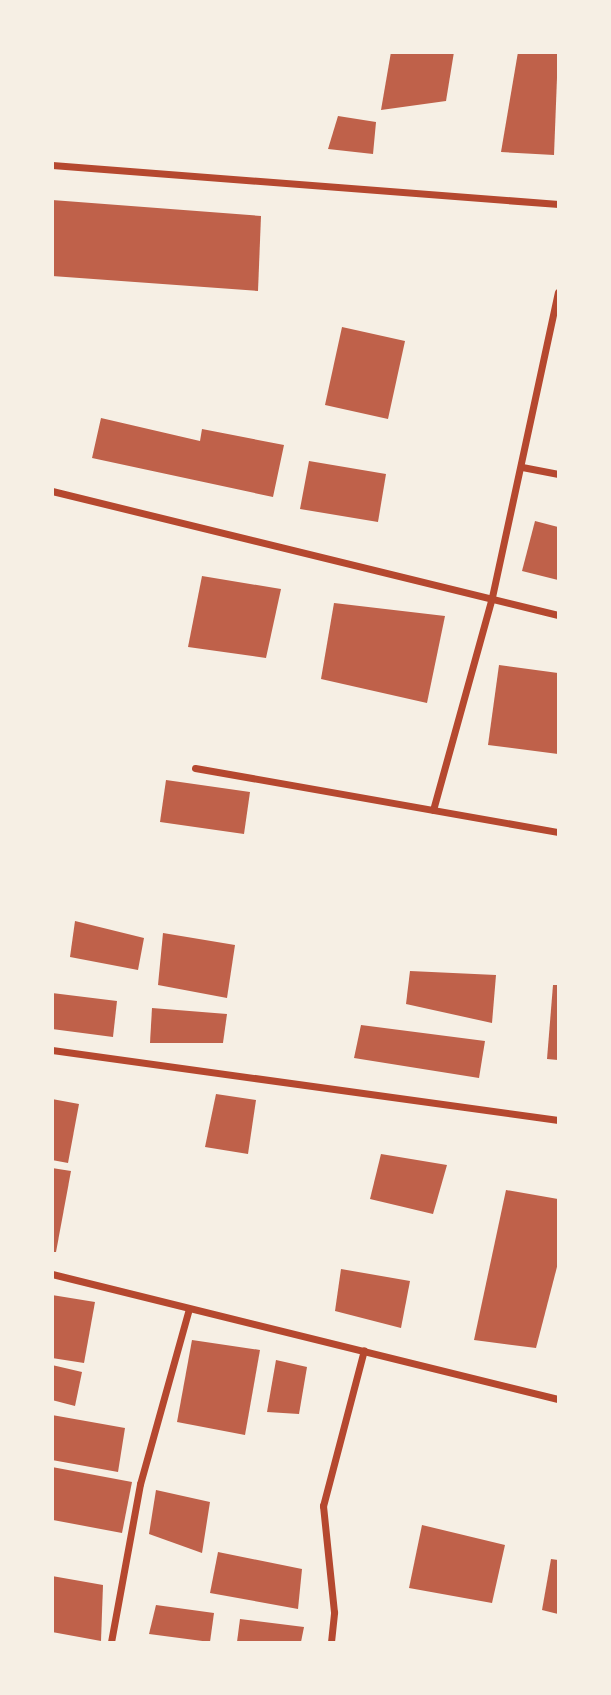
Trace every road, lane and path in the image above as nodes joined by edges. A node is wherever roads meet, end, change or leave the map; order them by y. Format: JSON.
{"nodes":[{"id":1,"x":52,"y":165,"type":"edge"},
{"id":2,"x":558,"y":204,"type":"edge"},
{"id":3,"x":558,"y":292,"type":"edge"},
{"id":4,"x":522,"y":467,"type":"junction"},
{"id":5,"x":558,"y":474,"type":"edge"},
{"id":6,"x":52,"y":491,"type":"edge"},
{"id":7,"x":492,"y":597,"type":"junction"},
{"id":8,"x":558,"y":615,"type":"edge"},
{"id":9,"x":195,"y":768,"type":"dead end"},
{"id":10,"x":433,"y":810,"type":"junction"},
{"id":11,"x":558,"y":832,"type":"edge"},
{"id":12,"x":52,"y":1050,"type":"edge"},
{"id":13,"x":558,"y":1120,"type":"edge"},
{"id":14,"x":52,"y":1274,"type":"edge"},
{"id":15,"x":188,"y":1312,"type":"junction"},
{"id":16,"x":364,"y":1350,"type":"junction"},
{"id":17,"x":558,"y":1399,"type":"edge"},
{"id":18,"x":111,"y":1643,"type":"edge"},
{"id":19,"x":331,"y":1643,"type":"edge"}],
"edges":[{"from":1,"to":2,"type":"street"},
{"from":3,"to":4,"type":"street"},
{"from":4,"to":5,"type":"street"},
{"from":4,"to":7,"type":"street"},
{"from":6,"to":7,"type":"street"},
{"from":7,"to":8,"type":"street"},
{"from":7,"to":10,"type":"street"},
{"from":9,"to":10,"type":"street"},
{"from":10,"to":11,"type":"street"},
{"from":12,"to":13,"type":"street"},
{"from":14,"to":15,"type":"street"},
{"from":15,"to":16,"type":"street"},
{"from":15,"to":18,"type":"street"},
{"from":16,"to":17,"type":"street"},
{"from":16,"to":19,"type":"street"}]}
